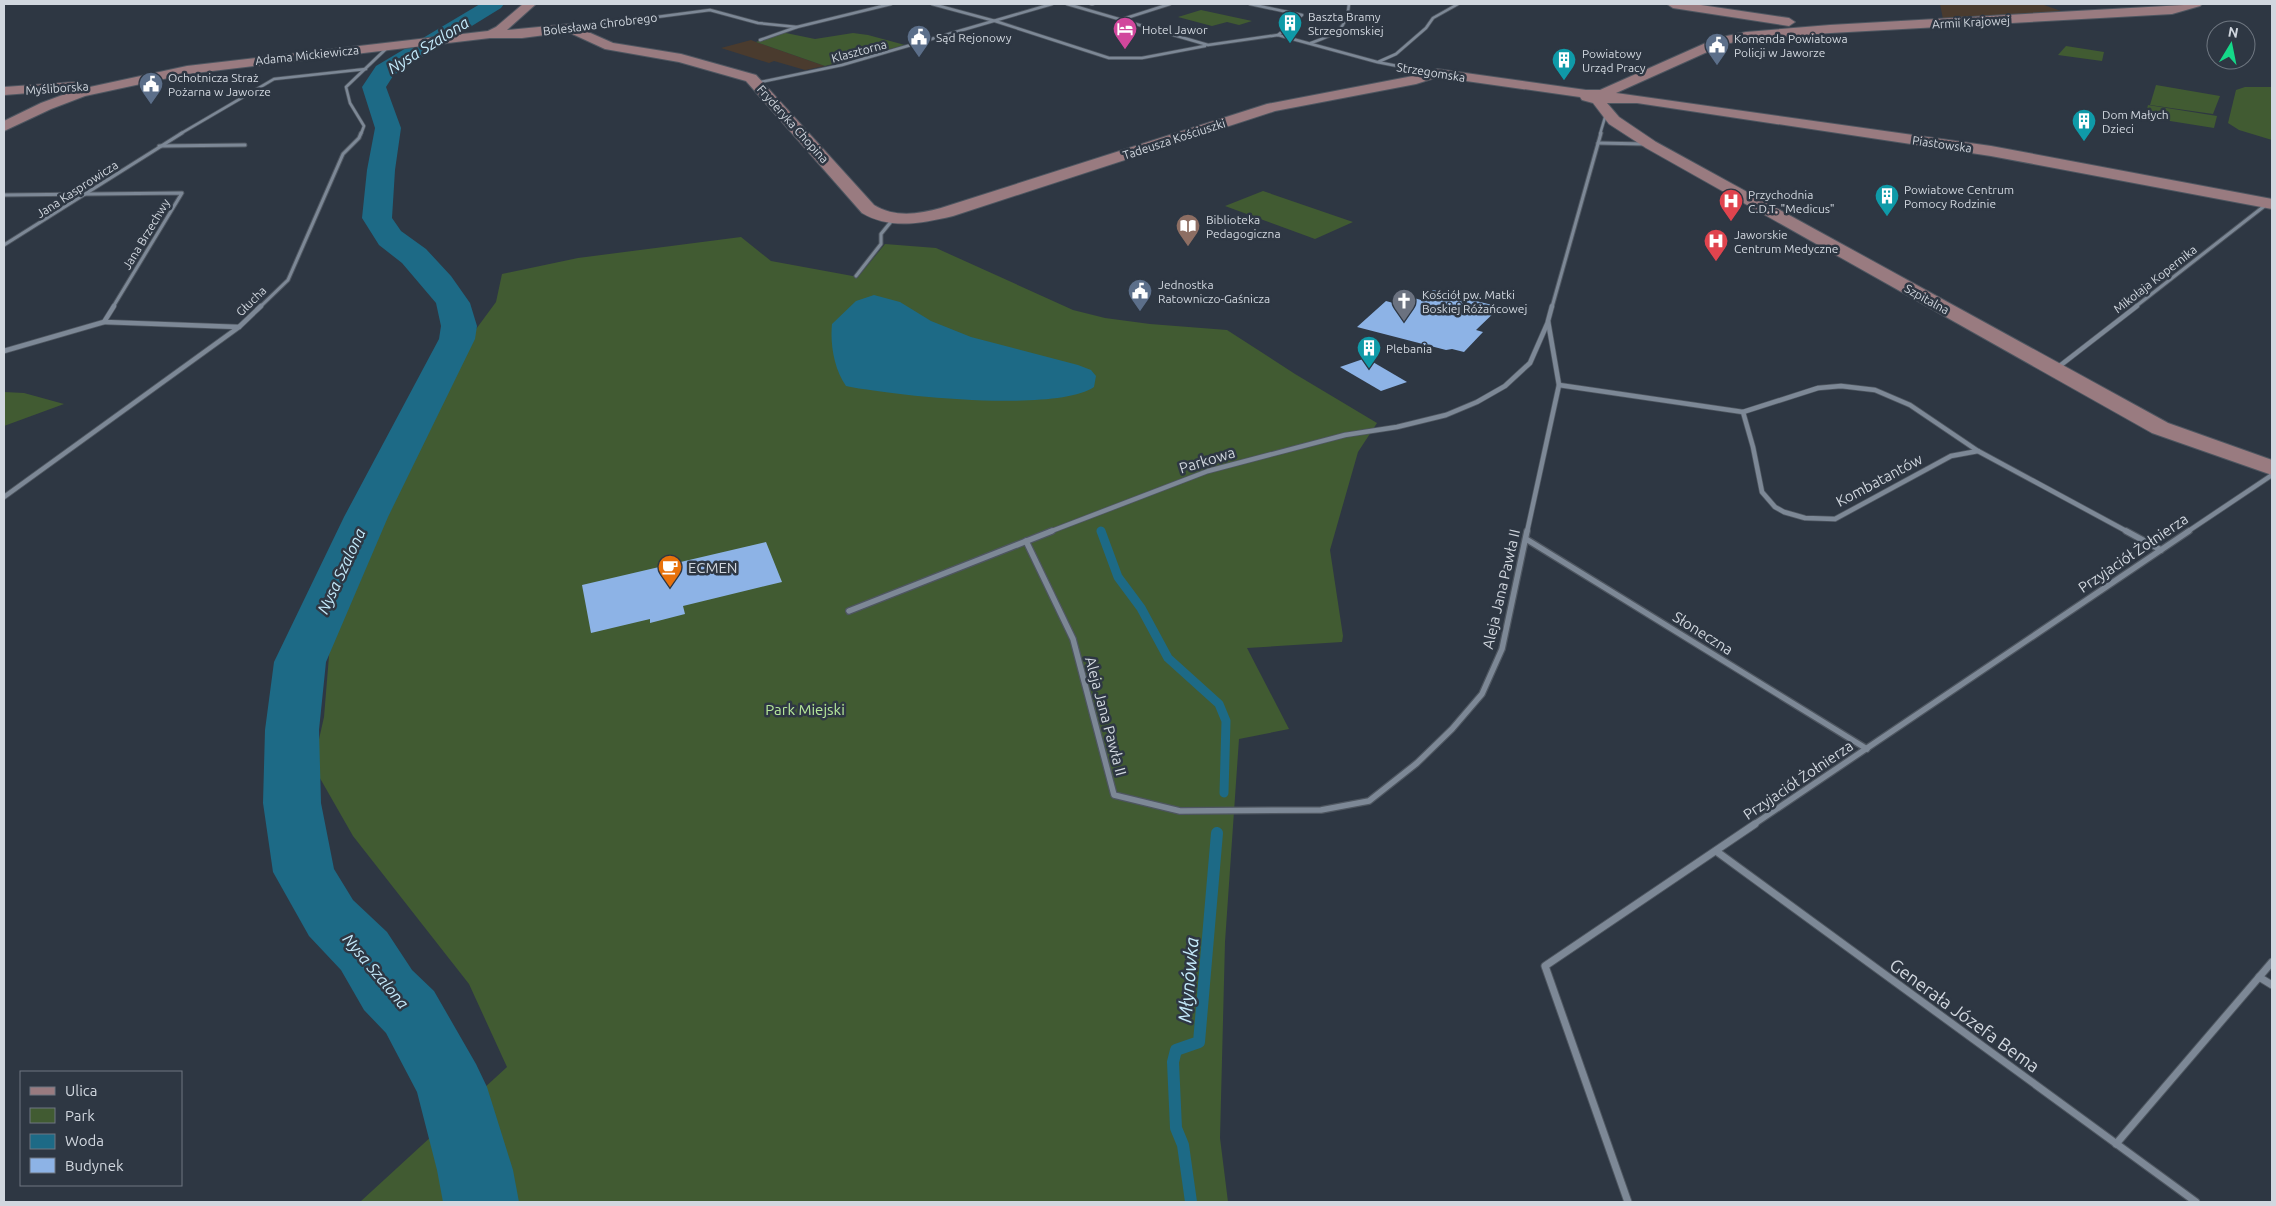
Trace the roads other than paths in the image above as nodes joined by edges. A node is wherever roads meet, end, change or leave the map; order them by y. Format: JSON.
{"nodes":[{"id":1,"x":530,"y":4,"type":"edge"},
{"id":2,"x":891,"y":4,"type":"edge"},
{"id":3,"x":932,"y":4,"type":"edge"},
{"id":4,"x":1052,"y":4,"type":"edge"},
{"id":5,"x":1067,"y":4,"type":"edge"},
{"id":6,"x":1170,"y":4,"type":"edge"},
{"id":7,"x":1250,"y":4,"type":"edge"},
{"id":8,"x":1349,"y":4,"type":"edge"},
{"id":9,"x":1458,"y":4,"type":"edge"},
{"id":10,"x":1673,"y":4,"type":"edge"},
{"id":11,"x":2196,"y":4,"type":"edge"},
{"id":12,"x":1755,"y":17,"type":"junction"},
{"id":13,"x":1123,"y":19,"type":"junction"},
{"id":14,"x":996,"y":22,"type":"junction"},
{"id":15,"x":796,"y":27,"type":"junction"},
{"id":16,"x":570,"y":28,"type":"junction"},
{"id":17,"x":1830,"y":30,"type":"junction"},
{"id":18,"x":490,"y":34,"type":"junction"},
{"id":19,"x":1278,"y":35,"type":"junction"},
{"id":20,"x":1746,"y":36,"type":"junction"},
{"id":21,"x":760,"y":40,"type":"dead end"},
{"id":22,"x":1311,"y":43,"type":"junction"},
{"id":23,"x":1208,"y":45,"type":"junction"},
{"id":24,"x":393,"y":46,"type":"junction"},
{"id":25,"x":1377,"y":62,"type":"junction"},
{"id":26,"x":366,"y":69,"type":"junction"},
{"id":27,"x":1437,"y":73,"type":"junction"},
{"id":28,"x":756,"y":83,"type":"junction"},
{"id":29,"x":111,"y":85,"type":"junction"},
{"id":30,"x":11,"y":91,"type":"edge"},
{"id":31,"x":1603,"y":98,"type":"junction"},
{"id":32,"x":46,"y":106,"type":"junction"},
{"id":33,"x":4,"y":127,"type":"edge"},
{"id":34,"x":1598,"y":142,"type":"junction"},
{"id":35,"x":245,"y":145,"type":"dead end"},
{"id":36,"x":1651,"y":145,"type":"junction"},
{"id":37,"x":159,"y":146,"type":"junction"},
{"id":38,"x":87,"y":193,"type":"junction"},
{"id":39,"x":4,"y":195,"type":"edge"},
{"id":40,"x":2270,"y":204,"type":"edge"},
{"id":41,"x":894,"y":218,"type":"junction"},
{"id":42,"x":914,"y":218,"type":"joint"},
{"id":43,"x":4,"y":246,"type":"edge"},
{"id":44,"x":856,"y":276,"type":"dead end"},
{"id":45,"x":1548,"y":321,"type":"junction"},
{"id":46,"x":104,"y":322,"type":"junction"},
{"id":47,"x":239,"y":327,"type":"junction"},
{"id":48,"x":4,"y":351,"type":"edge"},
{"id":49,"x":2054,"y":370,"type":"junction"},
{"id":50,"x":1558,"y":385,"type":"junction"},
{"id":51,"x":1743,"y":412,"type":"junction"},
{"id":52,"x":1978,"y":451,"type":"junction"},
{"id":53,"x":2272,"y":468,"type":"edge"},
{"id":54,"x":2272,"y":475,"type":"edge"},
{"id":55,"x":4,"y":497,"type":"edge"},
{"id":56,"x":1526,"y":539,"type":"junction"},
{"id":57,"x":1026,"y":540,"type":"junction"},
{"id":58,"x":2161,"y":550,"type":"junction"},
{"id":59,"x":849,"y":611,"type":"dead end"},
{"id":60,"x":1867,"y":749,"type":"junction"},
{"id":61,"x":1716,"y":851,"type":"junction"},
{"id":62,"x":2272,"y":962,"type":"edge"},
{"id":63,"x":2259,"y":977,"type":"junction"},
{"id":64,"x":2272,"y":985,"type":"edge"},
{"id":65,"x":2116,"y":1144,"type":"junction"},
{"id":66,"x":1628,"y":1202,"type":"edge"},
{"id":67,"x":2196,"y":1202,"type":"edge"}],
"edges":[{"from":1,"to":18,"type":"street"},
{"from":2,"to":15,"type":"street"},
{"from":3,"to":14,"type":"street"},
{"from":4,"to":14,"type":"street","name":"Klasztorna"},
{"from":5,"to":13,"type":"street"},
{"from":6,"to":13,"type":"street"},
{"from":7,"to":19,"type":"street"},
{"from":8,"to":22,"type":"street"},
{"from":9,"to":25,"type":"street"},
{"from":10,"to":12,"type":"street"},
{"from":11,"to":17,"type":"street","name":"Armii Krajowej"},
{"from":12,"to":17,"type":"street"},
{"from":12,"to":20,"type":"street"},
{"from":13,"to":23,"type":"street"},
{"from":14,"to":23,"type":"street"},
{"from":14,"to":28,"type":"street","name":"Klasztorna"},
{"from":15,"to":16,"type":"street","name":"Bolesława Chrobrego"},
{"from":15,"to":21,"type":"street"},
{"from":16,"to":18,"type":"street","name":"Bolesława Chrobrego"},
{"from":16,"to":28,"type":"street","name":"Fryderyka Chopina"},
{"from":17,"to":20,"type":"street","name":"Armii Krajowej"},
{"from":18,"to":24,"type":"street","name":"Adama Mickiewicza"},
{"from":19,"to":22,"type":"street","name":"Strzegomska"},
{"from":19,"to":23,"type":"street"},
{"from":20,"to":31,"type":"street","name":"Armii Krajowej"},
{"from":22,"to":25,"type":"street","name":"Strzegomska"},
{"from":24,"to":26,"type":"street","name":"Głucha"},
{"from":24,"to":29,"type":"street","name":"Adama Mickiewicza"},
{"from":25,"to":27,"type":"street","name":"Strzegomska"},
{"from":26,"to":37,"type":"street","name":"Jana Kasprowicza"},
{"from":26,"to":47,"type":"street","name":"Głucha"},
{"from":27,"to":31,"type":"street","name":"Strzegomska"},
{"from":27,"to":42,"type":"street","name":"Tadeusza Kościuszki"},
{"from":28,"to":41,"type":"street","name":"Fryderyka Chopina"},
{"from":29,"to":30,"type":"street","name":"Myśliborska"},
{"from":29,"to":32,"type":"street","name":"Adama Mickiewicza"},
{"from":30,"to":32,"type":"street"},
{"from":31,"to":34,"type":"street","name":"Aleja Jana Pawła II"},
{"from":31,"to":36,"type":"street","name":"Szpitalna"},
{"from":31,"to":40,"type":"street","name":"Piastowska"},
{"from":32,"to":33,"type":"street","name":"Adama Mickiewicza"},
{"from":34,"to":36,"type":"street"},
{"from":34,"to":45,"type":"street","name":"Aleja Jana Pawła II"},
{"from":35,"to":37,"type":"street"},
{"from":36,"to":49,"type":"street","name":"Szpitalna"},
{"from":37,"to":38,"type":"street","name":"Jana Kasprowicza"},
{"from":38,"to":39,"type":"street","name":"Jana Brzechwy"},
{"from":38,"to":43,"type":"street","name":"Jana Kasprowicza"},
{"from":38,"to":46,"type":"street","name":"Jana Brzechwy"},
{"from":40,"to":49,"type":"street","name":"Mikołaja Kopernika"},
{"from":41,"to":42,"type":"street","name":"Fryderyka Chopina"},
{"from":41,"to":44,"type":"street"},
{"from":45,"to":50,"type":"street","name":"Aleja Jana Pawła II"},
{"from":45,"to":57,"type":"street","name":"Parkowa"},
{"from":46,"to":47,"type":"street"},
{"from":46,"to":48,"type":"street"},
{"from":47,"to":55,"type":"street","name":"Głucha"},
{"from":49,"to":53,"type":"street","name":"Szpitalna"},
{"from":50,"to":51,"type":"street"},
{"from":50,"to":56,"type":"street","name":"Aleja Jana Pawła II"},
{"from":51,"to":52,"type":"street"},
{"from":51,"to":52,"type":"street","name":"Kombatantów"},
{"from":52,"to":58,"type":"street"},
{"from":54,"to":58,"type":"street","name":"Przyjaciół Żołnierza"},
{"from":56,"to":57,"type":"street","name":"Aleja Jana Pawła II"},
{"from":56,"to":60,"type":"street","name":"Słoneczna"},
{"from":57,"to":59,"type":"street","name":"Parkowa"},
{"from":58,"to":60,"type":"street","name":"Przyjaciół Żołnierza"},
{"from":60,"to":61,"type":"street","name":"Przyjaciół Żołnierza"},
{"from":61,"to":65,"type":"street","name":"Generała Józefa Bema"},
{"from":61,"to":66,"type":"street","name":"Przyjaciół Żołnierza"},
{"from":62,"to":63,"type":"street"},
{"from":63,"to":64,"type":"street"},
{"from":63,"to":65,"type":"street"},
{"from":65,"to":67,"type":"street","name":"Generała Józefa Bema"}]}
